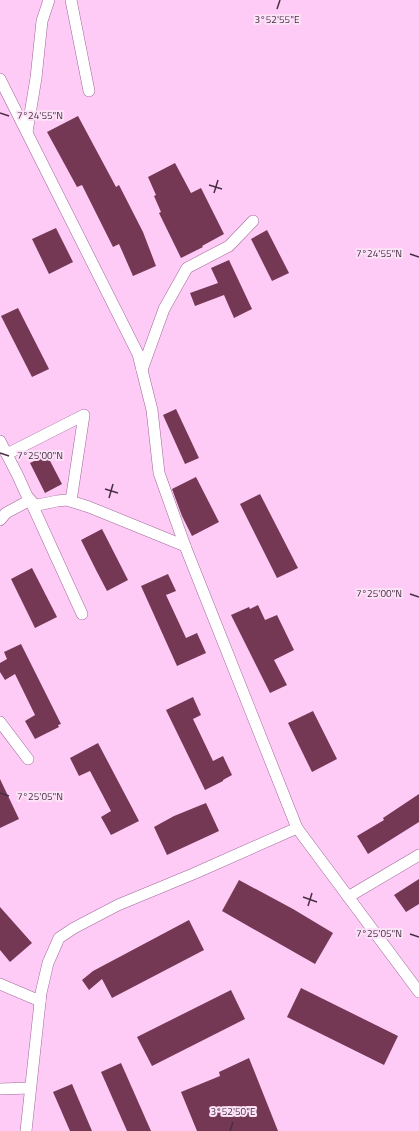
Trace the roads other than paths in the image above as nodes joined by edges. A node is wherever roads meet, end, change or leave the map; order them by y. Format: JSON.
{"nodes":[{"id":1,"x":49,"y":0,"type":"edge"},
{"id":2,"x":71,"y":0,"type":"edge"},
{"id":3,"x":0,"y":79,"type":"edge"},
{"id":4,"x":89,"y":91,"type":"dead end"},
{"id":5,"x":27,"y":132,"type":"junction"},
{"id":6,"x":253,"y":221,"type":"dead end"},
{"id":7,"x":142,"y":370,"type":"junction"},
{"id":8,"x":0,"y":440,"type":"edge"},
{"id":9,"x":7,"y":454,"type":"junction"},
{"id":10,"x":30,"y":500,"type":"junction"},
{"id":11,"x":71,"y":501,"type":"junction"},
{"id":12,"x":0,"y":520,"type":"edge"},
{"id":13,"x":185,"y":546,"type":"junction"},
{"id":14,"x":82,"y":614,"type":"dead end"},
{"id":15,"x":0,"y":722,"type":"edge"},
{"id":16,"x":28,"y":759,"type":"dead end"},
{"id":17,"x":297,"y":828,"type":"junction"},
{"id":18,"x":419,"y":855,"type":"edge"},
{"id":19,"x":348,"y":898,"type":"junction"},
{"id":20,"x":0,"y":984,"type":"edge"},
{"id":21,"x":419,"y":992,"type":"edge"},
{"id":22,"x":40,"y":1001,"type":"junction"},
{"id":23,"x":30,"y":1088,"type":"junction"},
{"id":24,"x":0,"y":1089,"type":"edge"},
{"id":25,"x":26,"y":1131,"type":"edge"}],
"edges":[{"from":1,"to":5,"type":"street"},
{"from":2,"to":4,"type":"street"},
{"from":3,"to":5,"type":"street"},
{"from":5,"to":7,"type":"street"},
{"from":6,"to":7,"type":"street"},
{"from":7,"to":13,"type":"street"},
{"from":8,"to":9,"type":"street"},
{"from":9,"to":10,"type":"street"},
{"from":9,"to":11,"type":"street"},
{"from":10,"to":11,"type":"street"},
{"from":10,"to":12,"type":"street"},
{"from":10,"to":14,"type":"street"},
{"from":11,"to":13,"type":"street"},
{"from":13,"to":17,"type":"street"},
{"from":15,"to":16,"type":"street"},
{"from":17,"to":19,"type":"street"},
{"from":17,"to":22,"type":"street"},
{"from":18,"to":19,"type":"street"},
{"from":19,"to":21,"type":"street"},
{"from":20,"to":22,"type":"street"},
{"from":22,"to":23,"type":"street"},
{"from":23,"to":24,"type":"street"},
{"from":23,"to":25,"type":"street"}]}
